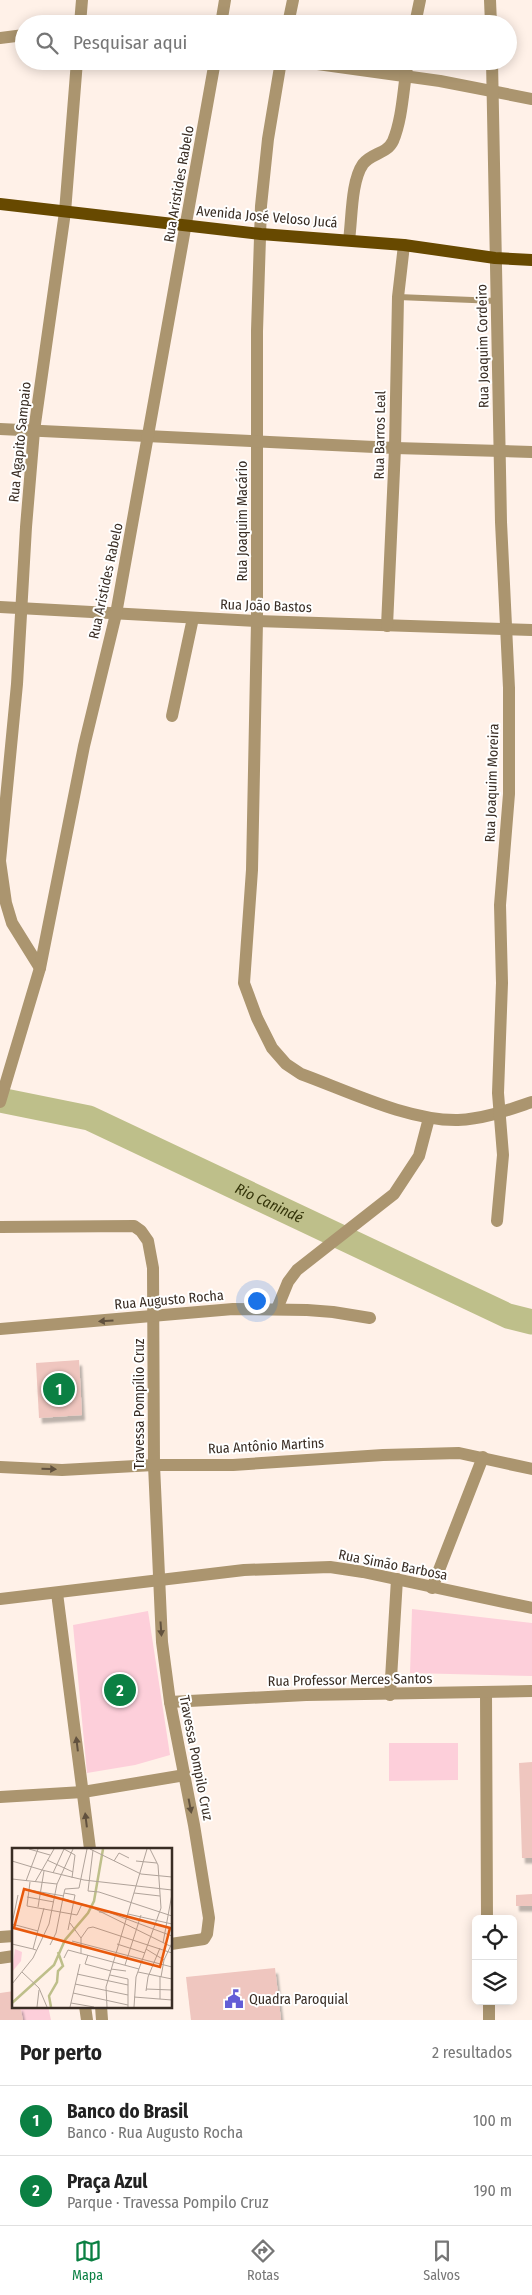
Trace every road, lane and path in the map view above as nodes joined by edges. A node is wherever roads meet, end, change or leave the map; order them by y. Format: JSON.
{"nodes":[{"id":1,"x":82,"y":0,"type":"edge"},
{"id":2,"x":225,"y":0,"type":"edge"},
{"id":3,"x":293,"y":0,"type":"edge"},
{"id":4,"x":420,"y":0,"type":"edge"},
{"id":5,"x":490,"y":0,"type":"edge"},
{"id":6,"x":81,"y":15,"type":"edge"},
{"id":7,"x":222,"y":15,"type":"edge"},
{"id":8,"x":290,"y":15,"type":"edge"},
{"id":9,"x":417,"y":15,"type":"edge"},
{"id":10,"x":491,"y":15,"type":"edge"},
{"id":11,"x":15,"y":36,"type":"edge"},
{"id":12,"x":0,"y":38,"type":"edge"},
{"id":13,"x":76,"y":70,"type":"edge"},
{"id":14,"x":213,"y":70,"type":"edge"},
{"id":15,"x":280,"y":70,"type":"edge"},
{"id":16,"x":362,"y":70,"type":"edge"},
{"id":17,"x":407,"y":70,"type":"edge"},
{"id":18,"x":492,"y":70,"type":"edge"},
{"id":19,"x":406,"y":76,"type":"junction"},
{"id":20,"x":492,"y":92,"type":"junction"},
{"id":21,"x":532,"y":99,"type":"edge"},
{"id":22,"x":0,"y":204,"type":"edge"},
{"id":23,"x":65,"y":212,"type":"junction"},
{"id":24,"x":187,"y":225,"type":"junction"},
{"id":25,"x":261,"y":234,"type":"junction"},
{"id":26,"x":349,"y":240,"type":"junction"},
{"id":27,"x":404,"y":245,"type":"junction"},
{"id":28,"x":495,"y":258,"type":"junction"},
{"id":29,"x":532,"y":260,"type":"edge"},
{"id":30,"x":398,"y":297,"type":"junction"},
{"id":31,"x":497,"y":301,"type":"junction"},
{"id":32,"x":0,"y":429,"type":"edge"},
{"id":33,"x":34,"y":431,"type":"junction"},
{"id":34,"x":148,"y":435,"type":"junction"},
{"id":35,"x":257,"y":441,"type":"junction"},
{"id":36,"x":395,"y":448,"type":"junction"},
{"id":37,"x":500,"y":451,"type":"junction"},
{"id":38,"x":532,"y":452,"type":"edge"},
{"id":39,"x":0,"y":607,"type":"edge"},
{"id":40,"x":21,"y":608,"type":"junction"},
{"id":41,"x":116,"y":614,"type":"junction"},
{"id":42,"x":193,"y":618,"type":"junction"},
{"id":43,"x":257,"y":621,"type":"junction"},
{"id":44,"x":388,"y":626,"type":"junction"},
{"id":45,"x":506,"y":630,"type":"junction"},
{"id":46,"x":532,"y":630,"type":"edge"},
{"id":47,"x":172,"y":716,"type":"dead end"},
{"id":48,"x":40,"y":968,"type":"junction"},
{"id":49,"x":0,"y":1102,"type":"edge"},
{"id":50,"x":532,"y":1102,"type":"edge"},
{"id":51,"x":500,"y":1114,"type":"junction"},
{"id":52,"x":429,"y":1118,"type":"junction"},
{"id":53,"x":497,"y":1221,"type":"dead end"},
{"id":54,"x":0,"y":1228,"type":"edge"},
{"id":55,"x":277,"y":1309,"type":"junction"},
{"id":56,"x":154,"y":1317,"type":"junction"},
{"id":57,"x":370,"y":1318,"type":"dead end"},
{"id":58,"x":0,"y":1329,"type":"edge"},
{"id":59,"x":483,"y":1457,"type":"junction"},
{"id":60,"x":154,"y":1464,"type":"junction"},
{"id":61,"x":0,"y":1467,"type":"edge"},
{"id":62,"x":532,"y":1469,"type":"edge"},
{"id":63,"x":397,"y":1579,"type":"junction"},
{"id":64,"x":158,"y":1580,"type":"junction"},
{"id":65,"x":432,"y":1588,"type":"junction"},
{"id":66,"x":57,"y":1593,"type":"junction"},
{"id":67,"x":0,"y":1599,"type":"edge"},
{"id":68,"x":532,"y":1608,"type":"edge"},
{"id":69,"x":532,"y":1691,"type":"edge"},
{"id":70,"x":486,"y":1692,"type":"junction"},
{"id":71,"x":390,"y":1695,"type":"junction"},
{"id":72,"x":170,"y":1702,"type":"junction"},
{"id":73,"x":184,"y":1775,"type":"junction"},
{"id":74,"x":83,"y":1792,"type":"junction"},
{"id":75,"x":0,"y":1797,"type":"edge"},
{"id":76,"x":90,"y":1848,"type":"edge"},
{"id":77,"x":488,"y":1915,"type":"edge"},
{"id":78,"x":172,"y":1944,"type":"edge"},
{"id":79,"x":489,"y":2005,"type":"edge"},
{"id":80,"x":489,"y":2020,"type":"edge"}],
"edges":[{"from":1,"to":6,"type":"street"},
{"from":2,"to":7,"type":"street"},
{"from":3,"to":8,"type":"street"},
{"from":4,"to":9,"type":"street"},
{"from":5,"to":10,"type":"street"},
{"from":11,"to":12,"type":"street"},
{"from":13,"to":23,"type":"street","name":"Rua Agapito Sampaio"},
{"from":14,"to":24,"type":"street","name":"Rua Aristides Rabelo"},
{"from":15,"to":25,"type":"street","name":"Rua Joaquim Macário"},
{"from":16,"to":19,"type":"street"},
{"from":17,"to":19,"type":"street"},
{"from":18,"to":20,"type":"street","name":"Rua Joaquim Cordeiro"},
{"from":19,"to":20,"type":"street"},
{"from":19,"to":26,"type":"street"},
{"from":20,"to":21,"type":"street"},
{"from":20,"to":28,"type":"street","name":"Rua Joaquim Cordeiro"},
{"from":22,"to":23,"type":"main road","name":"Avenida José Veloso Jucá"},
{"from":23,"to":24,"type":"main road","name":"Avenida José Veloso Jucá"},
{"from":23,"to":33,"type":"street","name":"Rua Agapito Sampaio"},
{"from":24,"to":25,"type":"main road","name":"Avenida José Veloso Jucá"},
{"from":24,"to":34,"type":"street","name":"Rua Aristides Rabelo"},
{"from":25,"to":26,"type":"main road","name":"Avenida José Veloso Jucá"},
{"from":25,"to":35,"type":"street","name":"Rua Joaquim Macário"},
{"from":26,"to":27,"type":"main road","name":"Avenida José Veloso Jucá"},
{"from":27,"to":28,"type":"main road","name":"Avenida José Veloso Jucá"},
{"from":27,"to":30,"type":"street","name":"Rua Barros Leal"},
{"from":28,"to":29,"type":"main road","name":"Avenida José Veloso Jucá"},
{"from":28,"to":31,"type":"street","name":"Rua Joaquim Cordeiro"},
{"from":30,"to":31,"type":"lane"},
{"from":30,"to":36,"type":"street","name":"Rua Barros Leal"},
{"from":31,"to":37,"type":"street","name":"Rua Joaquim Cordeiro"},
{"from":32,"to":33,"type":"street"},
{"from":33,"to":34,"type":"street"},
{"from":33,"to":40,"type":"street","name":"Rua Agapito Sampaio"},
{"from":34,"to":35,"type":"street"},
{"from":34,"to":41,"type":"street","name":"Rua Aristides Rabelo"},
{"from":35,"to":36,"type":"street"},
{"from":35,"to":43,"type":"street","name":"Rua Joaquim Macário"},
{"from":36,"to":37,"type":"street"},
{"from":36,"to":44,"type":"street","name":"Rua Barros Leal"},
{"from":37,"to":38,"type":"street"},
{"from":37,"to":45,"type":"street","name":"Rua Joaquim Cordeiro"},
{"from":39,"to":40,"type":"street","name":"Rua João Bastos"},
{"from":40,"to":41,"type":"street","name":"Rua João Bastos"},
{"from":40,"to":48,"type":"street","name":"Rua Agapito Sampaio"},
{"from":41,"to":42,"type":"street","name":"Rua João Bastos"},
{"from":41,"to":48,"type":"street","name":"Rua Aristides Rabelo"},
{"from":42,"to":43,"type":"street","name":"Rua João Bastos"},
{"from":42,"to":47,"type":"street"},
{"from":43,"to":44,"type":"street","name":"Rua João Bastos"},
{"from":43,"to":52,"type":"street","name":"Rua Joaquim Macário"},
{"from":44,"to":45,"type":"street","name":"Rua João Bastos"},
{"from":45,"to":46,"type":"street","name":"Rua João Bastos"},
{"from":45,"to":51,"type":"street","name":"Rua Joaquim Moreira"},
{"from":48,"to":49,"type":"street","name":"Rua Aristides Rabelo"},
{"from":50,"to":51,"type":"street"},
{"from":51,"to":52,"type":"street"},
{"from":51,"to":53,"type":"street","name":"Rua Joaquim Moreira"},
{"from":52,"to":55,"type":"street"},
{"from":54,"to":56,"type":"street","name":"Travessa Pompílio Cruz"},
{"from":55,"to":56,"type":"street","name":"Rua Augusto Rocha"},
{"from":55,"to":57,"type":"street","name":"Rua Augusto Rocha"},
{"from":56,"to":58,"type":"street","name":"Rua Augusto Rocha","one_way":true},
{"from":56,"to":60,"type":"street","name":"Travessa Pompílio Cruz"},
{"from":59,"to":60,"type":"street","name":"Rua Antônio Martins"},
{"from":59,"to":62,"type":"street","name":"Rua Antônio Martins"},
{"from":59,"to":65,"type":"street"},
{"from":61,"to":60,"type":"street","name":"Rua Antônio Martins","one_way":true},
{"from":60,"to":64,"type":"street","name":"Travessa Pompílio Cruz"},
{"from":63,"to":64,"type":"street","name":"Rua Simão Barbosa"},
{"from":63,"to":65,"type":"street","name":"Rua Simão Barbosa"},
{"from":63,"to":71,"type":"street"},
{"from":64,"to":66,"type":"street","name":"Rua Simão Barbosa"},
{"from":64,"to":72,"type":"street","name":"Travessa Pompilo Cruz","one_way":true},
{"from":65,"to":68,"type":"street","name":"Rua Simão Barbosa"},
{"from":66,"to":67,"type":"street","name":"Rua Simão Barbosa"},
{"from":74,"to":66,"type":"street","one_way":true},
{"from":69,"to":70,"type":"street","name":"Rua Professor Merces Santos"},
{"from":70,"to":71,"type":"street","name":"Rua Professor Merces Santos"},
{"from":70,"to":77,"type":"street"},
{"from":71,"to":72,"type":"street","name":"Rua Professor Merces Santos"},
{"from":72,"to":73,"type":"street","name":"Travessa Pompilo Cruz"},
{"from":73,"to":74,"type":"street"},
{"from":73,"to":78,"type":"street","name":"Travessa Pompilo Cruz","one_way":true},
{"from":74,"to":75,"type":"street"},
{"from":76,"to":74,"type":"street","one_way":true},
{"from":79,"to":80,"type":"street"}]}
